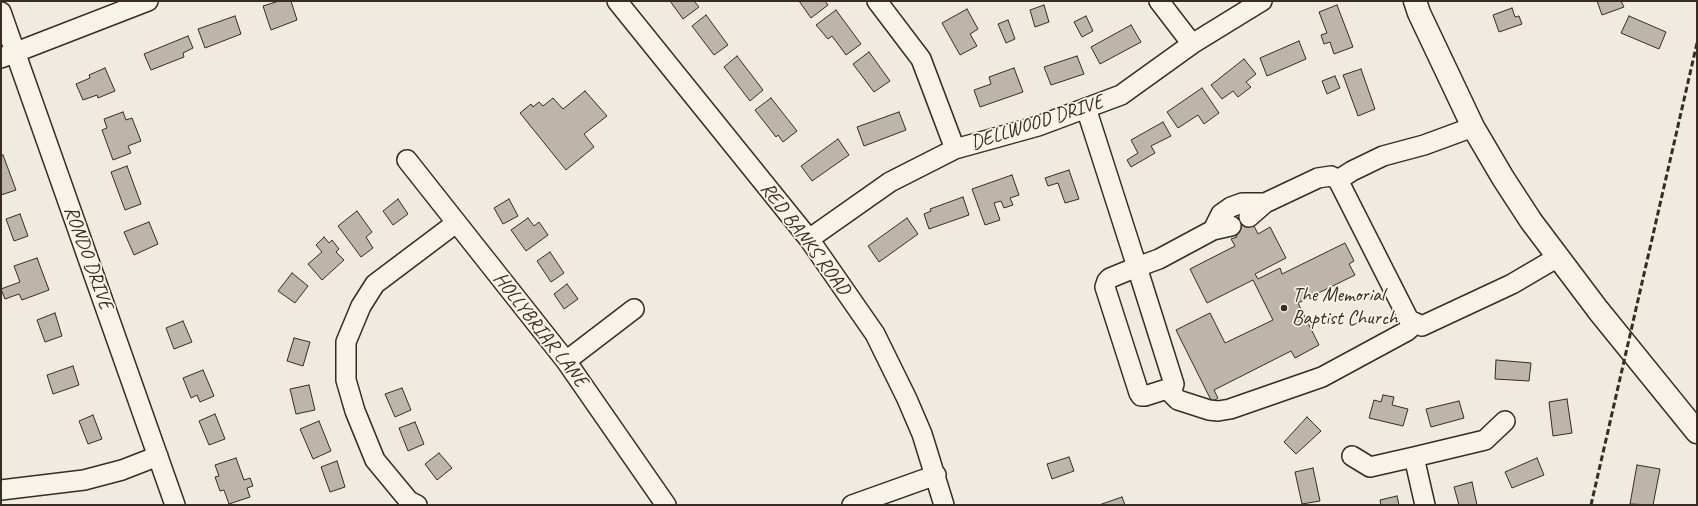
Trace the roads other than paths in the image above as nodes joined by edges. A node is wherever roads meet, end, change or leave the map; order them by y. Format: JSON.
{"nodes":[{"id":1,"x":148,"y":1,"type":"edge"},
{"id":2,"x":617,"y":1,"type":"edge"},
{"id":3,"x":877,"y":1,"type":"edge"},
{"id":4,"x":1158,"y":1,"type":"edge"},
{"id":5,"x":1262,"y":1,"type":"edge"},
{"id":6,"x":1415,"y":1,"type":"edge"},
{"id":7,"x":1,"y":12,"type":"edge"},
{"id":8,"x":1192,"y":44,"type":"junction"},
{"id":9,"x":8,"y":55,"type":"edge"},
{"id":10,"x":1086,"y":108,"type":"junction"},
{"id":11,"x":1473,"y":127,"type":"junction"},
{"id":12,"x":955,"y":149,"type":"junction"},
{"id":13,"x":407,"y":160,"type":"dead end"},
{"id":14,"x":1338,"y":180,"type":"junction"},
{"id":15,"x":1265,"y":203,"type":"junction"},
{"id":16,"x":1249,"y":217,"type":"dead end"},
{"id":17,"x":456,"y":223,"type":"junction"},
{"id":18,"x":1231,"y":226,"type":"dead end"},
{"id":19,"x":1213,"y":230,"type":"junction"},
{"id":20,"x":809,"y":239,"type":"junction"},
{"id":21,"x":1558,"y":257,"type":"junction"},
{"id":22,"x":1137,"y":267,"type":"junction"},
{"id":23,"x":634,"y":309,"type":"dead end"},
{"id":24,"x":1416,"y":323,"type":"junction"},
{"id":25,"x":566,"y":362,"type":"junction"},
{"id":26,"x":1167,"y":389,"type":"junction"},
{"id":27,"x":1505,"y":421,"type":"dead end"},
{"id":28,"x":1697,"y":432,"type":"edge"},
{"id":29,"x":158,"y":456,"type":"junction"},
{"id":30,"x":1352,"y":456,"type":"dead end"},
{"id":31,"x":1414,"y":457,"type":"junction"},
{"id":32,"x":936,"y":475,"type":"junction"},
{"id":33,"x":1,"y":490,"type":"edge"},
{"id":34,"x":175,"y":505,"type":"edge"},
{"id":35,"x":417,"y":505,"type":"edge"},
{"id":36,"x":666,"y":505,"type":"edge"},
{"id":37,"x":852,"y":505,"type":"edge"},
{"id":38,"x":944,"y":505,"type":"edge"},
{"id":39,"x":1425,"y":505,"type":"edge"}],
"edges":[{"from":1,"to":9,"type":"street"},
{"from":2,"to":20,"type":"street","name":"RED BANKS ROAD"},
{"from":3,"to":12,"type":"street"},
{"from":4,"to":8,"type":"street"},
{"from":5,"to":8,"type":"street","name":"DELLWOOD DRIVE"},
{"from":6,"to":11,"type":"highway"},
{"from":7,"to":9,"type":"street","name":"RONDO DRIVE"},
{"from":8,"to":10,"type":"street","name":"DELLWOOD DRIVE"},
{"from":9,"to":29,"type":"street","name":"RONDO DRIVE"},
{"from":10,"to":12,"type":"street","name":"DELLWOOD DRIVE"},
{"from":10,"to":22,"type":"street"},
{"from":11,"to":14,"type":"street"},
{"from":11,"to":21,"type":"highway"},
{"from":12,"to":20,"type":"street","name":"DELLWOOD DRIVE"},
{"from":13,"to":17,"type":"street","name":"HOLLYBRIAR LANE"},
{"from":14,"to":15,"type":"street"},
{"from":14,"to":24,"type":"street"},
{"from":15,"to":16,"type":"street"},
{"from":15,"to":19,"type":"street"},
{"from":17,"to":25,"type":"street","name":"HOLLYBRIAR LANE"},
{"from":17,"to":35,"type":"street"},
{"from":18,"to":19,"type":"street"},
{"from":19,"to":22,"type":"street"},
{"from":20,"to":32,"type":"street","name":"RED BANKS ROAD"},
{"from":21,"to":24,"type":"street"},
{"from":21,"to":28,"type":"highway"},
{"from":22,"to":26,"type":"street"},
{"from":22,"to":26,"type":"street"},
{"from":23,"to":25,"type":"street"},
{"from":24,"to":26,"type":"street"},
{"from":25,"to":36,"type":"street","name":"HOLLYBRIAR LANE"},
{"from":27,"to":31,"type":"street"},
{"from":29,"to":33,"type":"street"},
{"from":29,"to":34,"type":"street","name":"RONDO DRIVE"},
{"from":30,"to":31,"type":"street"},
{"from":31,"to":39,"type":"street"},
{"from":32,"to":37,"type":"street"},
{"from":32,"to":38,"type":"street","name":"RED BANKS ROAD"}]}
